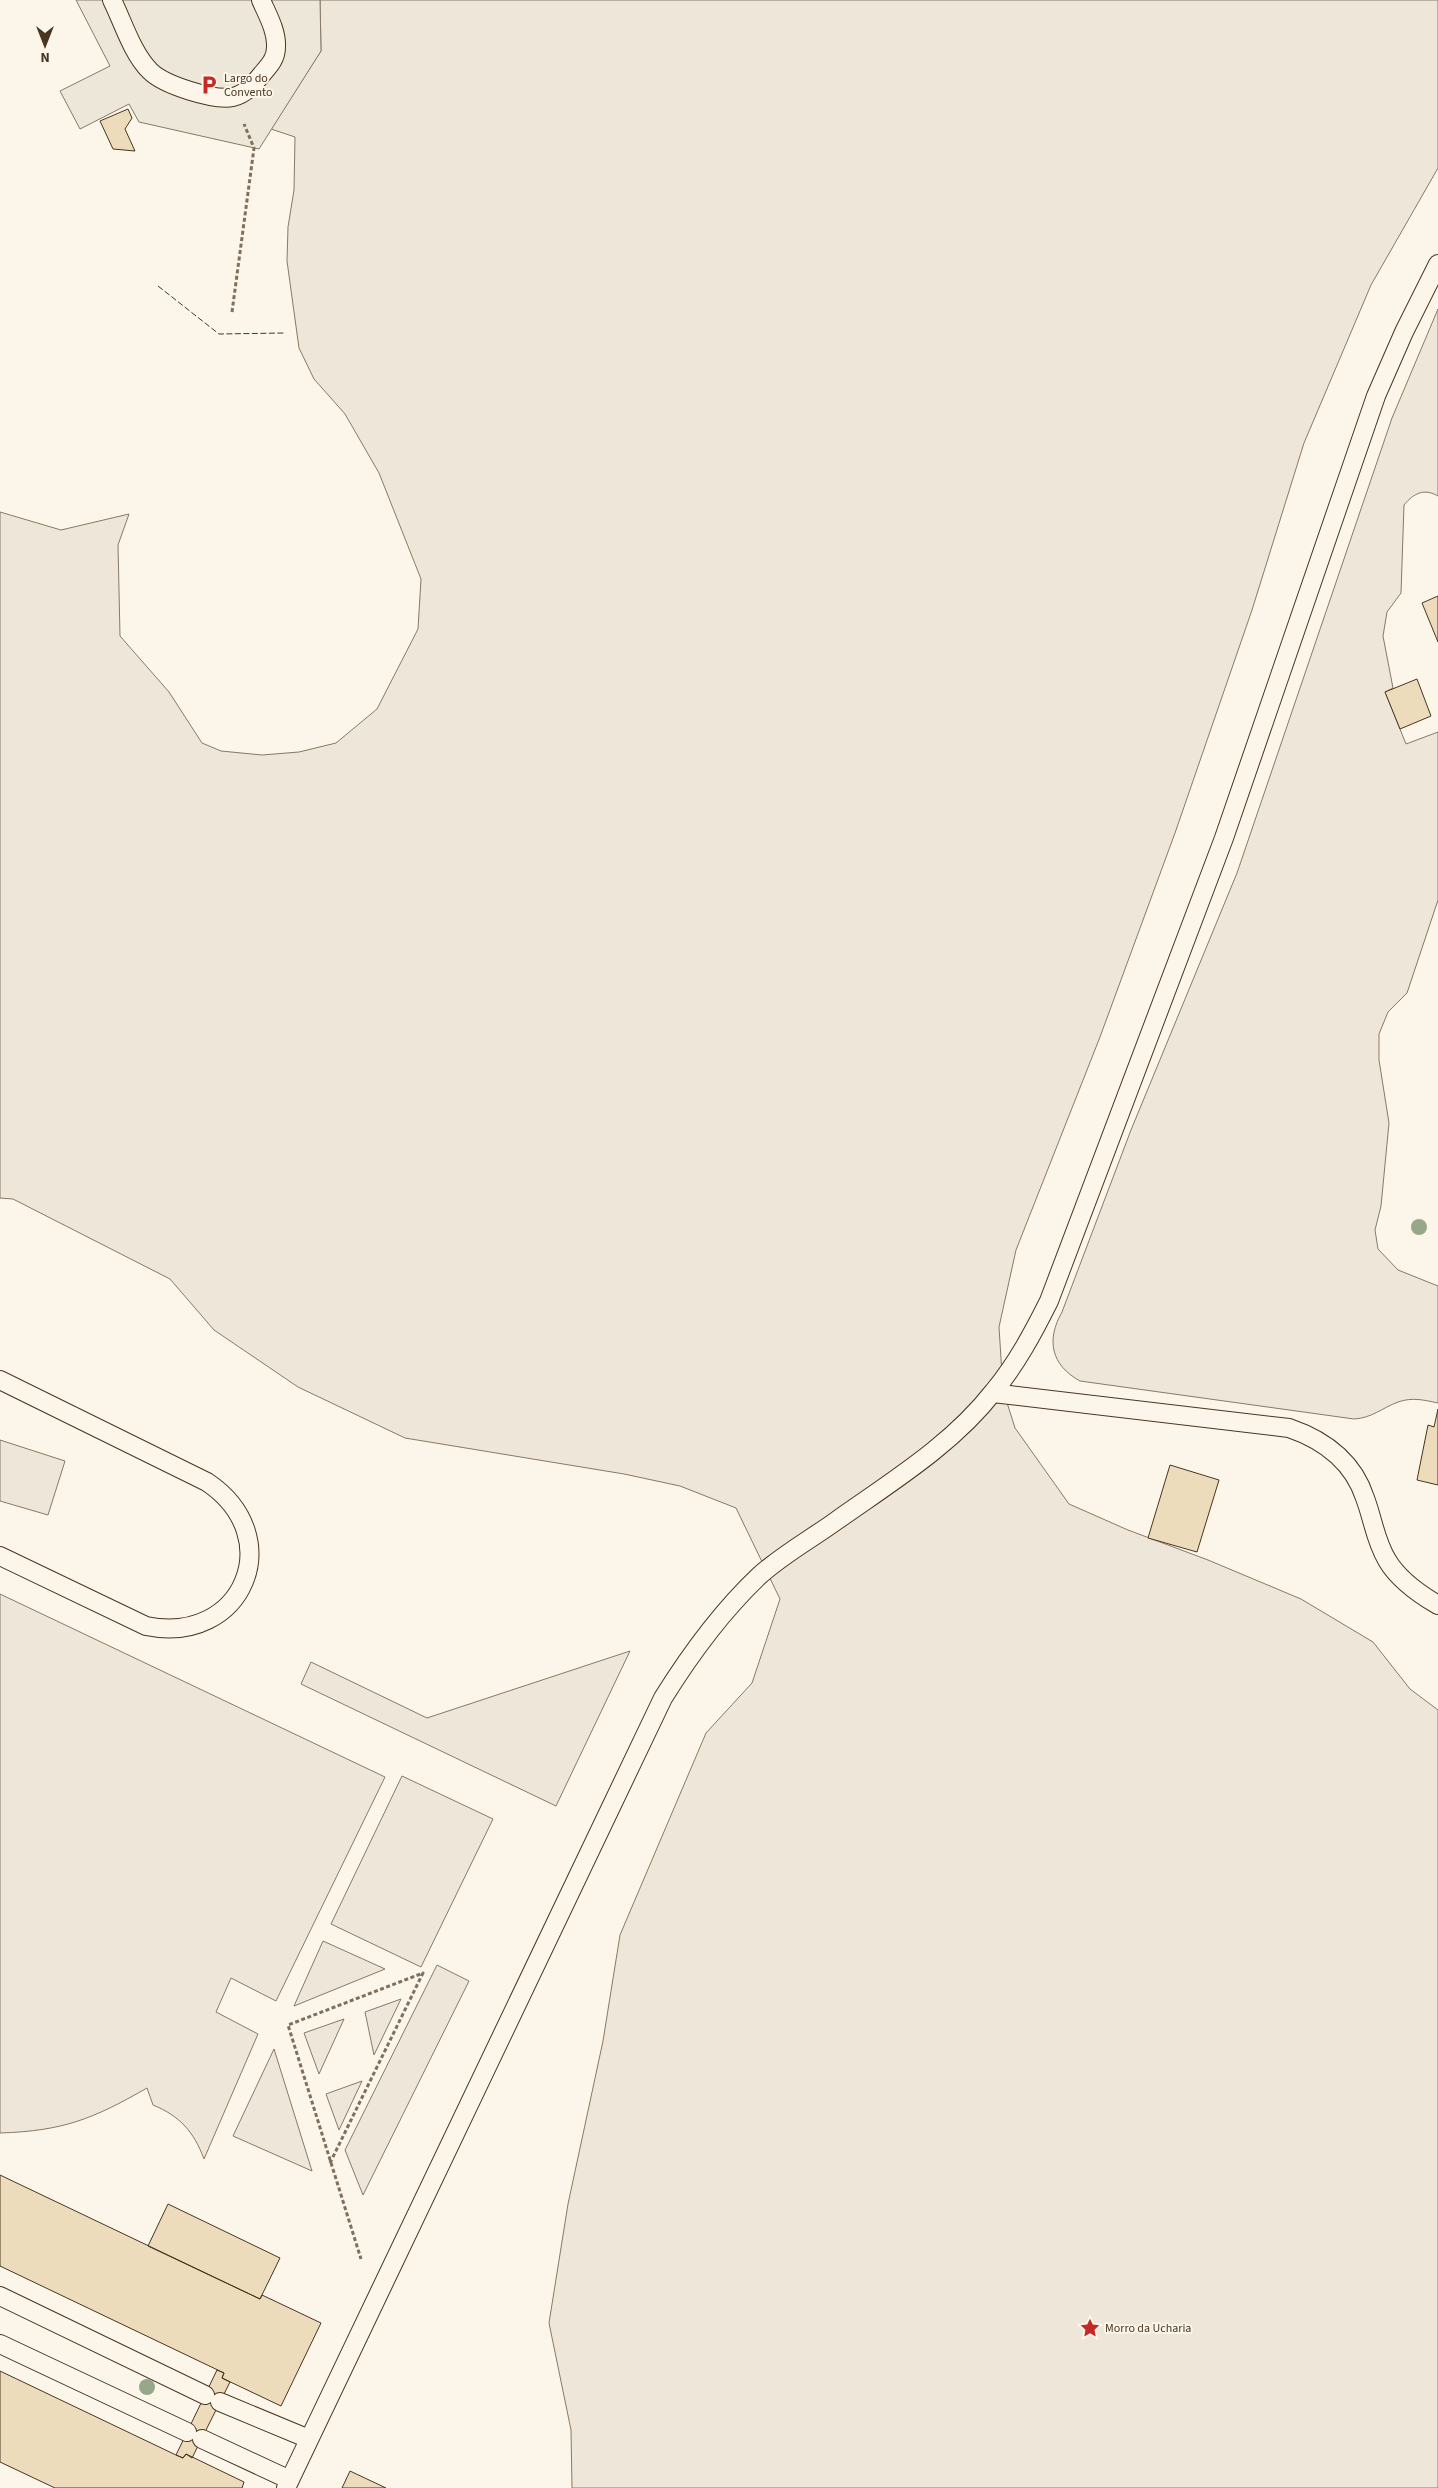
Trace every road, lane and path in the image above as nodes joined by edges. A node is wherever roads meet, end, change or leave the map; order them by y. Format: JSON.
{"nodes":[{"id":1,"x":112,"y":0,"type":"edge"},
{"id":2,"x":261,"y":0,"type":"edge"},
{"id":3,"x":233,"y":97,"type":"junction"},
{"id":4,"x":1438,"y":264,"type":"edge"},
{"id":5,"x":232,"y":312,"type":"dead end"},
{"id":6,"x":0,"y":1380,"type":"edge"},
{"id":7,"x":993,"y":1393,"type":"junction"},
{"id":8,"x":0,"y":1556,"type":"edge"},
{"id":9,"x":1438,"y":1605,"type":"edge"},
{"id":10,"x":330,"y":2163,"type":"junction"},
{"id":11,"x":0,"y":2296,"type":"edge"},
{"id":12,"x":376,"y":2302,"type":"junction"},
{"id":13,"x":0,"y":2344,"type":"edge"},
{"id":14,"x":309,"y":2439,"type":"junction"},
{"id":15,"x":288,"y":2484,"type":"edge"}],
"edges":[{"from":1,"to":3,"type":"lane"},
{"from":2,"to":3,"type":"lane"},
{"from":3,"to":5,"type":"path"},
{"from":4,"to":7,"type":"lane"},
{"from":6,"to":8,"type":"lane"},
{"from":7,"to":9,"type":"lane"},
{"from":7,"to":12,"type":"lane"},
{"from":10,"to":10,"type":"path"},
{"from":10,"to":12,"type":"path"},
{"from":11,"to":14,"type":"lane"},
{"from":12,"to":14,"type":"lane"},
{"from":13,"to":15,"type":"lane"},
{"from":14,"to":15,"type":"lane"}]}
